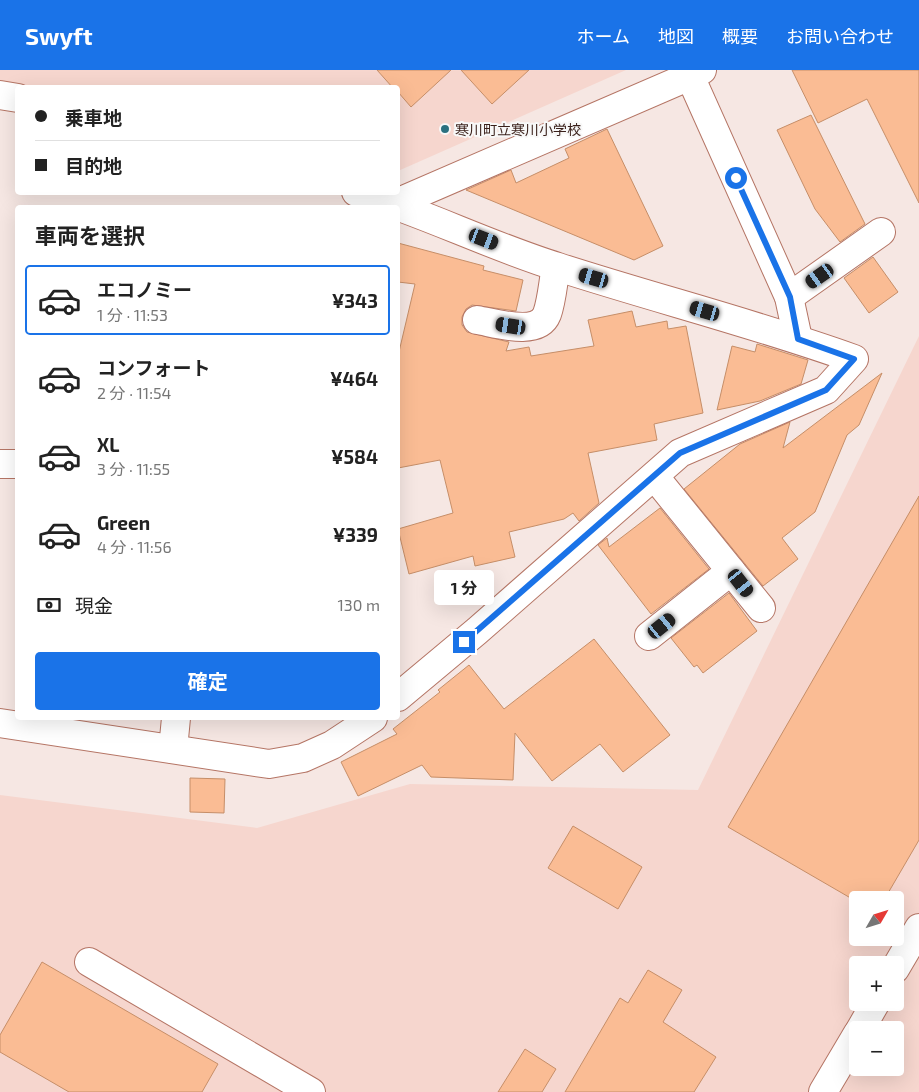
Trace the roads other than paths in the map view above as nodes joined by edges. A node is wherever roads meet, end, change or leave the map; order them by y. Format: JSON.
{"nodes":[{"id":1,"x":693,"y":72,"type":"edge"},
{"id":2,"x":0,"y":95,"type":"edge"},
{"id":3,"x":15,"y":98,"type":"edge"},
{"id":4,"x":366,"y":195,"type":"edge"},
{"id":5,"x":394,"y":204,"type":"joint"},
{"id":6,"x":400,"y":206,"type":"edge"},
{"id":7,"x":880,"y":232,"type":"dead end"},
{"id":8,"x":556,"y":267,"type":"junction"},
{"id":9,"x":790,"y":297,"type":"junction"},
{"id":10,"x":477,"y":320,"type":"dead end"},
{"id":11,"x":798,"y":339,"type":"junction"},
{"id":12,"x":0,"y":464,"type":"edge"},
{"id":13,"x":15,"y":464,"type":"edge"},
{"id":14,"x":655,"y":477,"type":"junction"},
{"id":15,"x":731,"y":571,"type":"junction"},
{"id":16,"x":761,"y":608,"type":"dead end"},
{"id":17,"x":649,"y":636,"type":"dead end"},
{"id":18,"x":400,"y":695,"type":"edge"},
{"id":19,"x":176,"y":720,"type":"edge"},
{"id":20,"x":370,"y":720,"type":"edge"},
{"id":21,"x":0,"y":723,"type":"edge"},
{"id":22,"x":173,"y":749,"type":"junction"},
{"id":23,"x":919,"y":928,"type":"edge"},
{"id":24,"x":903,"y":956,"type":"edge"},
{"id":25,"x":89,"y":962,"type":"dead end"},
{"id":26,"x":849,"y":1049,"type":"edge"},
{"id":27,"x":311,"y":1092,"type":"edge"},
{"id":28,"x":823,"y":1092,"type":"edge"}],
"edges":[{"from":1,"to":5,"type":"street"},
{"from":1,"to":9,"type":"street"},
{"from":2,"to":3,"type":"street"},
{"from":4,"to":5,"type":"street"},
{"from":6,"to":8,"type":"street"},
{"from":7,"to":9,"type":"street"},
{"from":8,"to":10,"type":"street"},
{"from":8,"to":11,"type":"street"},
{"from":9,"to":11,"type":"street"},
{"from":11,"to":14,"type":"street"},
{"from":12,"to":13,"type":"street"},
{"from":14,"to":15,"type":"street"},
{"from":14,"to":18,"type":"street"},
{"from":15,"to":16,"type":"street"},
{"from":15,"to":17,"type":"street"},
{"from":19,"to":22,"type":"street"},
{"from":20,"to":22,"type":"street"},
{"from":21,"to":22,"type":"street"},
{"from":23,"to":24,"type":"street"},
{"from":25,"to":27,"type":"street"},
{"from":26,"to":28,"type":"street"}]}
